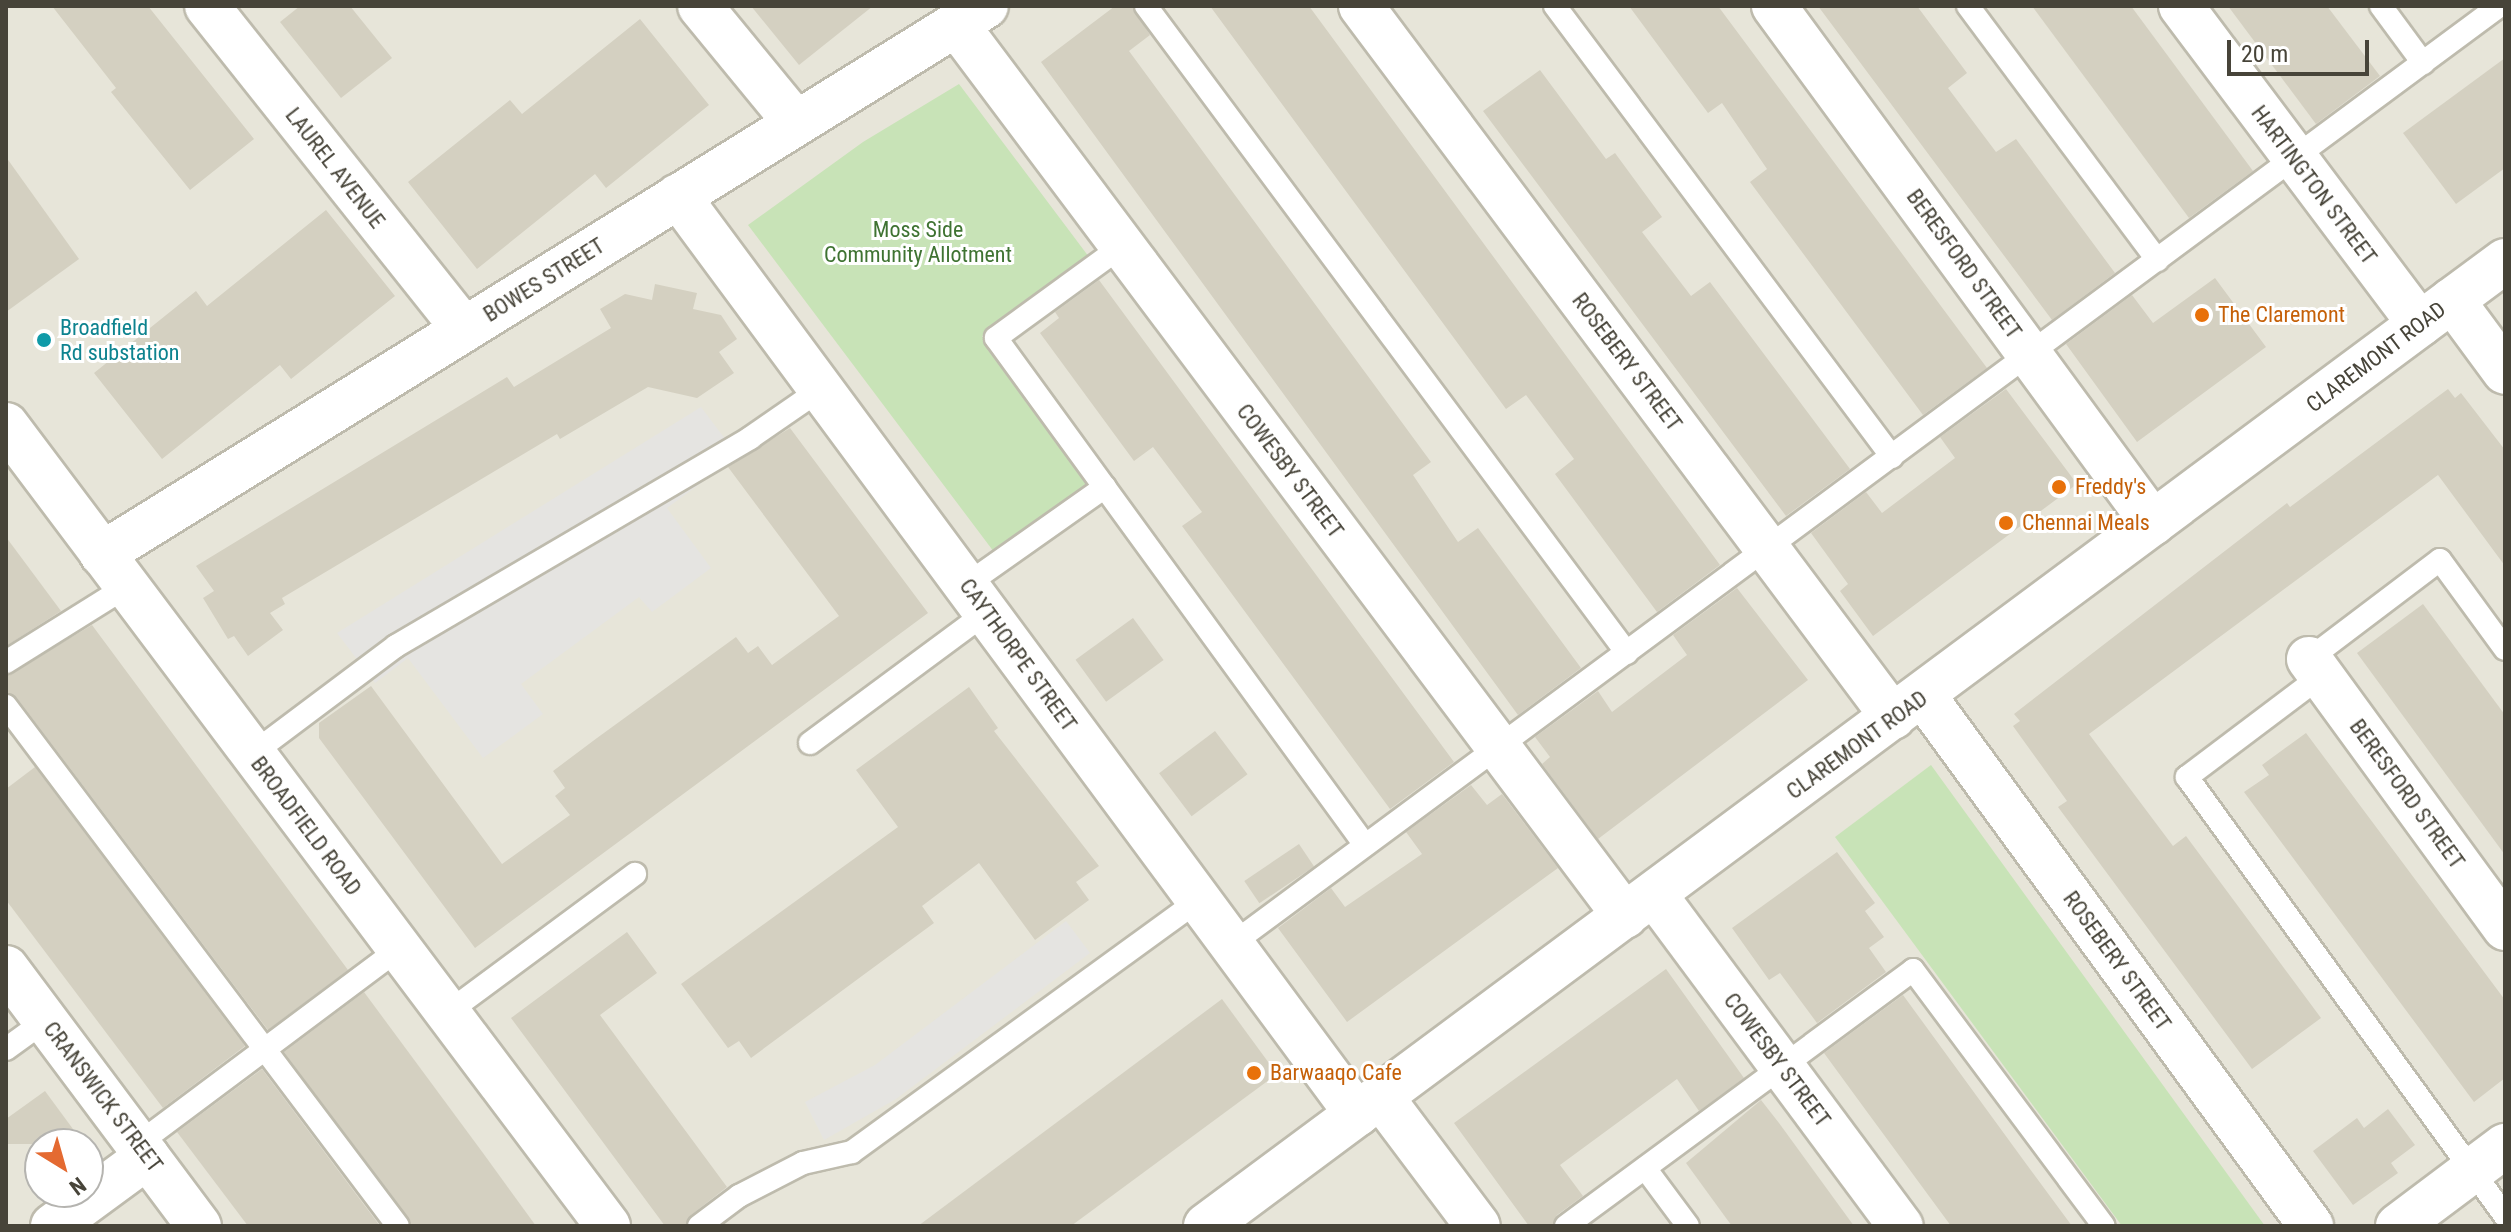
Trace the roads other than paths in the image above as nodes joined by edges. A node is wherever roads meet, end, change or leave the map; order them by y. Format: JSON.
{"nodes":[{"id":1,"x":207,"y":6,"type":"edge"},
{"id":2,"x":700,"y":6,"type":"edge"},
{"id":3,"x":1146,"y":6,"type":"edge"},
{"id":4,"x":1361,"y":6,"type":"edge"},
{"id":5,"x":1555,"y":6,"type":"edge"},
{"id":6,"x":1774,"y":6,"type":"edge"},
{"id":7,"x":1968,"y":6,"type":"edge"},
{"id":8,"x":2181,"y":6,"type":"edge"},
{"id":9,"x":2381,"y":6,"type":"edge"},
{"id":10,"x":2499,"y":6,"type":"edge"},
{"id":11,"x":971,"y":15,"type":"edge"},
{"id":12,"x":2423,"y":63,"type":"junction"},
{"id":13,"x":796,"y":123,"type":"junction"},
{"id":14,"x":2294,"y":157,"type":"junction"},
{"id":15,"x":678,"y":196,"type":"junction"},
{"id":16,"x":1122,"y":246,"type":"junction"},
{"id":17,"x":2157,"y":260,"type":"junction"},
{"id":18,"x":2505,"y":261,"type":"edge"},
{"id":19,"x":2436,"y":312,"type":"junction"},
{"id":20,"x":464,"y":329,"type":"junction"},
{"id":21,"x":2029,"y":353,"type":"junction"},
{"id":22,"x":2505,"y":372,"type":"edge"},
{"id":23,"x":821,"y":389,"type":"junction"},
{"id":24,"x":6,"y":425,"type":"edge"},
{"id":25,"x":1892,"y":457,"type":"junction"},
{"id":26,"x":1105,"y":487,"type":"junction"},
{"id":27,"x":2153,"y":523,"type":"junction"},
{"id":28,"x":1766,"y":548,"type":"junction"},
{"id":29,"x":114,"y":570,"type":"junction"},
{"id":30,"x":976,"y":599,"type":"junction"},
{"id":31,"x":2505,"y":649,"type":"edge"},
{"id":32,"x":1627,"y":653,"type":"junction"},
{"id":33,"x":6,"y":662,"type":"edge"},
{"id":34,"x":2315,"y":668,"type":"junction"},
{"id":35,"x":6,"y":706,"type":"edge"},
{"id":36,"x":1908,"y":706,"type":"junction"},
{"id":37,"x":810,"y":743,"type":"dead end"},
{"id":38,"x":1497,"y":748,"type":"junction"},
{"id":39,"x":252,"y":754,"type":"junction"},
{"id":40,"x":1365,"y":845,"type":"junction"},
{"id":41,"x":635,"y":874,"type":"dead end"},
{"id":42,"x":1199,"y":900,"type":"junction"},
{"id":43,"x":1640,"y":905,"type":"junction"},
{"id":44,"x":2505,"y":928,"type":"edge"},
{"id":45,"x":1232,"y":944,"type":"junction"},
{"id":46,"x":399,"y":949,"type":"junction"},
{"id":47,"x":6,"y":968,"type":"edge"},
{"id":48,"x":447,"y":1013,"type":"junction"},
{"id":49,"x":46,"y":1020,"type":"junction"},
{"id":50,"x":6,"y":1049,"type":"edge"},
{"id":51,"x":265,"y":1049,"type":"junction"},
{"id":52,"x":1782,"y":1066,"type":"junction"},
{"id":53,"x":1369,"y":1105,"type":"junction"},
{"id":54,"x":143,"y":1150,"type":"junction"},
{"id":55,"x":2488,"y":1158,"type":"edge"},
{"id":56,"x":1645,"y":1168,"type":"junction"},
{"id":57,"x":2505,"y":1216,"type":"edge"},
{"id":58,"x":53,"y":1226,"type":"edge"},
{"id":59,"x":199,"y":1226,"type":"edge"},
{"id":60,"x":398,"y":1226,"type":"edge"},
{"id":61,"x":608,"y":1226,"type":"edge"},
{"id":62,"x":699,"y":1226,"type":"edge"},
{"id":63,"x":1206,"y":1226,"type":"edge"},
{"id":64,"x":1478,"y":1226,"type":"edge"},
{"id":65,"x":1566,"y":1226,"type":"edge"},
{"id":66,"x":1688,"y":1226,"type":"edge"},
{"id":67,"x":1901,"y":1226,"type":"edge"},
{"id":68,"x":2104,"y":1226,"type":"edge"},
{"id":69,"x":2311,"y":1226,"type":"edge"},
{"id":70,"x":2398,"y":1226,"type":"edge"}],
"edges":[{"from":1,"to":20,"type":"street","name":"LAUREL AVENUE"},
{"from":2,"to":13,"type":"street"},
{"from":3,"to":32,"type":"lane"},
{"from":4,"to":28,"type":"street","name":"ROSEBERY STREET"},
{"from":5,"to":25,"type":"lane"},
{"from":6,"to":21,"type":"street","name":"BERESFORD STREET"},
{"from":7,"to":17,"type":"lane"},
{"from":8,"to":14,"type":"street","name":"HARTINGTON STREET"},
{"from":9,"to":12,"type":"lane"},
{"from":10,"to":12,"type":"lane"},
{"from":11,"to":13,"type":"street","name":"BOWES STREET"},
{"from":11,"to":16,"type":"street","name":"COWESBY STREET"},
{"from":12,"to":14,"type":"lane"},
{"from":13,"to":15,"type":"street","name":"BOWES STREET"},
{"from":14,"to":17,"type":"lane"},
{"from":14,"to":19,"type":"street","name":"HARTINGTON STREET"},
{"from":15,"to":20,"type":"street","name":"BOWES STREET"},
{"from":15,"to":23,"type":"street","name":"CAYTHORPE STREET"},
{"from":16,"to":26,"type":"lane"},
{"from":16,"to":38,"type":"street","name":"COWESBY STREET"},
{"from":17,"to":21,"type":"lane"},
{"from":18,"to":19,"type":"street","name":"CLAREMONT ROAD"},
{"from":19,"to":22,"type":"street","name":"HARTINGTON STREET"},
{"from":19,"to":27,"type":"street","name":"CLAREMONT ROAD"},
{"from":20,"to":29,"type":"street","name":"BOWES STREET"},
{"from":21,"to":25,"type":"lane"},
{"from":21,"to":27,"type":"street","name":"BERESFORD STREET"},
{"from":23,"to":30,"type":"street","name":"CAYTHORPE STREET"},
{"from":23,"to":39,"type":"lane"},
{"from":24,"to":29,"type":"street","name":"BROADFIELD ROAD"},
{"from":25,"to":28,"type":"lane"},
{"from":26,"to":30,"type":"lane"},
{"from":26,"to":40,"type":"lane"},
{"from":27,"to":36,"type":"street","name":"CLAREMONT ROAD"},
{"from":28,"to":32,"type":"lane"},
{"from":28,"to":36,"type":"street","name":"ROSEBERY STREET"},
{"from":29,"to":33,"type":"lane"},
{"from":29,"to":39,"type":"street","name":"BROADFIELD ROAD"},
{"from":30,"to":37,"type":"lane"},
{"from":30,"to":42,"type":"street","name":"CAYTHORPE STREET"},
{"from":31,"to":34,"type":"lane"},
{"from":32,"to":38,"type":"lane"},
{"from":34,"to":44,"type":"street","name":"BERESFORD STREET"},
{"from":34,"to":55,"type":"lane"},
{"from":35,"to":51,"type":"lane"},
{"from":36,"to":43,"type":"street","name":"CLAREMONT ROAD"},
{"from":36,"to":69,"type":"street","name":"ROSEBERY STREET"},
{"from":38,"to":40,"type":"lane"},
{"from":38,"to":43,"type":"street","name":"COWESBY STREET"},
{"from":39,"to":46,"type":"street","name":"BROADFIELD ROAD"},
{"from":40,"to":45,"type":"lane"},
{"from":41,"to":48,"type":"lane"},
{"from":42,"to":45,"type":"street","name":"CAYTHORPE STREET"},
{"from":42,"to":62,"type":"lane"},
{"from":43,"to":52,"type":"street","name":"COWESBY STREET"},
{"from":43,"to":53,"type":"street","name":"CLAREMONT ROAD"},
{"from":45,"to":53,"type":"street","name":"CAYTHORPE STREET"},
{"from":46,"to":48,"type":"street","name":"BROADFIELD ROAD"},
{"from":46,"to":51,"type":"lane"},
{"from":47,"to":49,"type":"street","name":"CRANSWICK STREET"},
{"from":48,"to":61,"type":"street","name":"BROADFIELD ROAD"},
{"from":49,"to":50,"type":"lane"},
{"from":49,"to":54,"type":"street","name":"CRANSWICK STREET"},
{"from":51,"to":54,"type":"lane"},
{"from":51,"to":60,"type":"lane"},
{"from":52,"to":56,"type":"lane"},
{"from":52,"to":67,"type":"street","name":"COWESBY STREET"},
{"from":52,"to":68,"type":"lane"},
{"from":53,"to":63,"type":"street","name":"CLAREMONT ROAD"},
{"from":53,"to":64,"type":"street","name":"CAYTHORPE STREET"},
{"from":54,"to":58,"type":"street"},
{"from":54,"to":59,"type":"street","name":"CRANSWICK STREET"},
{"from":55,"to":57,"type":"lane"},
{"from":55,"to":70,"type":"street"},
{"from":56,"to":65,"type":"lane"},
{"from":56,"to":66,"type":"lane"}]}
